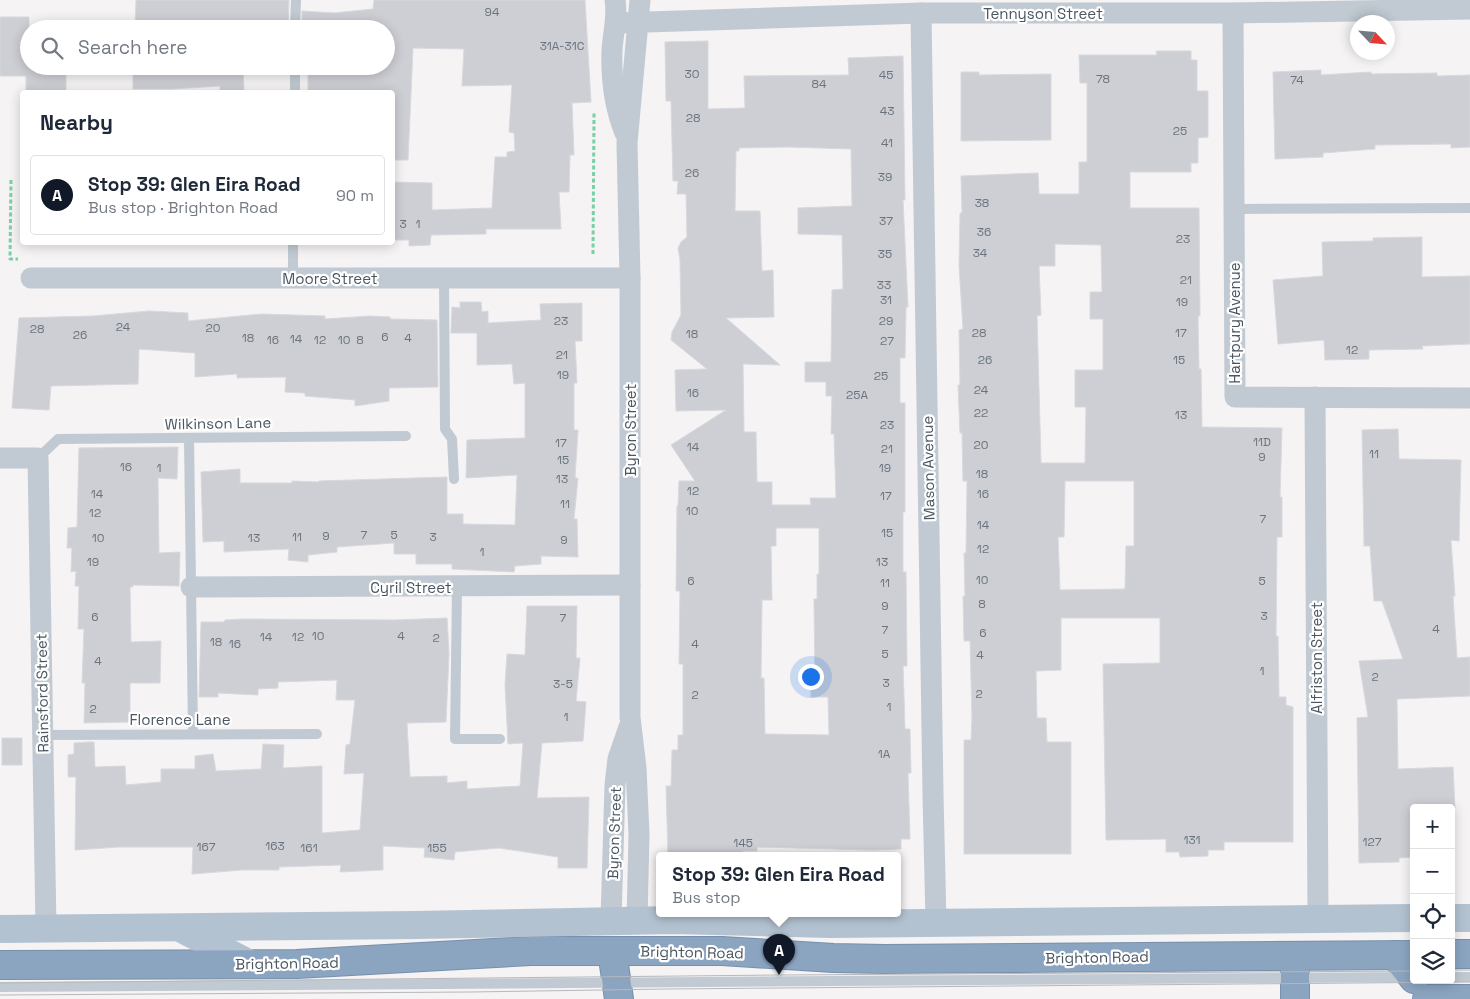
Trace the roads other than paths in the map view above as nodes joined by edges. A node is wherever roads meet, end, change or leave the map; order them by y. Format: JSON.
{"nodes":[{"id":1,"x":296,"y":0,"type":"edge"},
{"id":2,"x":615,"y":0,"type":"edge"},
{"id":3,"x":640,"y":0,"type":"edge"},
{"id":4,"x":1470,"y":9,"type":"edge"},
{"id":5,"x":921,"y":13,"type":"junction"},
{"id":6,"x":1233,"y":13,"type":"junction"},
{"id":7,"x":295,"y":20,"type":"edge"},
{"id":8,"x":638,"y":22,"type":"junction"},
{"id":9,"x":616,"y":23,"type":"junction"},
{"id":10,"x":295,"y":75,"type":"edge"},
{"id":11,"x":295,"y":90,"type":"edge"},
{"id":12,"x":628,"y":143,"type":"junction"},
{"id":13,"x":1470,"y":208,"type":"edge"},
{"id":14,"x":1234,"y":210,"type":"junction"},
{"id":15,"x":293,"y":245,"type":"edge"},
{"id":16,"x":31,"y":278,"type":"dead end"},
{"id":17,"x":293,"y":278,"type":"junction"},
{"id":18,"x":444,"y":278,"type":"junction"},
{"id":19,"x":630,"y":278,"type":"junction"},
{"id":20,"x":1315,"y":397,"type":"junction"},
{"id":21,"x":1470,"y":398,"type":"edge"},
{"id":22,"x":406,"y":436,"type":"dead end"},
{"id":23,"x":189,"y":439,"type":"junction"},
{"id":24,"x":0,"y":458,"type":"edge"},
{"id":25,"x":38,"y":458,"type":"junction"},
{"id":26,"x":454,"y":479,"type":"dead end"},
{"id":27,"x":630,"y":585,"type":"junction"},
{"id":28,"x":191,"y":587,"type":"junction"},
{"id":29,"x":457,"y":587,"type":"junction"},
{"id":30,"x":193,"y":733,"type":"junction"},
{"id":31,"x":317,"y":734,"type":"dead end"},
{"id":32,"x":43,"y":735,"type":"junction"},
{"id":33,"x":500,"y":739,"type":"dead end"},
{"id":34,"x":1318,"y":918,"type":"junction"},
{"id":35,"x":1410,"y":918,"type":"edge"},
{"id":36,"x":624,"y":920,"type":"junction"},
{"id":37,"x":936,"y":922,"type":"junction"},
{"id":38,"x":46,"y":928,"type":"junction"},
{"id":39,"x":180,"y":928,"type":"junction"},
{"id":40,"x":0,"y":929,"type":"edge"},
{"id":41,"x":623,"y":951,"type":"junction"},
{"id":42,"x":1455,"y":954,"type":"edge"},
{"id":43,"x":1470,"y":954,"type":"edge"},
{"id":44,"x":250,"y":964,"type":"junction"},
{"id":45,"x":0,"y":966,"type":"edge"},
{"id":46,"x":1410,"y":966,"type":"edge"},
{"id":47,"x":1455,"y":977,"type":"edge"},
{"id":48,"x":1470,"y":977,"type":"edge"},
{"id":49,"x":1295,"y":978,"type":"edge"},
{"id":50,"x":1421,"y":984,"type":"edge"},
{"id":51,"x":0,"y":987,"type":"edge"},
{"id":52,"x":623,"y":991,"type":"edge"},
{"id":53,"x":1429,"y":999,"type":"edge"},
{"id":54,"x":1470,"y":999,"type":"edge"}],
"edges":[{"from":1,"to":7,"type":"lane"},
{"from":2,"to":9,"type":"street","name":"Byron Street"},
{"from":3,"to":8,"type":"street","name":"Byron Street"},
{"from":4,"to":6,"type":"street","name":"Tennyson Street"},
{"from":5,"to":6,"type":"street","name":"Tennyson Street"},
{"from":5,"to":8,"type":"street","name":"Tennyson Street"},
{"from":5,"to":37,"type":"street","name":"Mason Avenue"},
{"from":6,"to":14,"type":"street","name":"Hartpury Avenue"},
{"from":8,"to":9,"type":"street","name":"Tennyson Street"},
{"from":8,"to":12,"type":"street","name":"Byron Street"},
{"from":9,"to":12,"type":"street","name":"Byron Street"},
{"from":10,"to":11,"type":"lane"},
{"from":12,"to":19,"type":"street","name":"Byron Street"},
{"from":13,"to":14,"type":"lane"},
{"from":14,"to":20,"type":"street","name":"Hartpury Avenue"},
{"from":15,"to":17,"type":"lane"},
{"from":16,"to":17,"type":"street","name":"Moore Street"},
{"from":17,"to":18,"type":"street","name":"Moore Street"},
{"from":18,"to":19,"type":"street","name":"Moore Street"},
{"from":18,"to":26,"type":"lane"},
{"from":19,"to":27,"type":"street","name":"Byron Street"},
{"from":20,"to":21,"type":"street","name":"Hartpury Avenue"},
{"from":20,"to":34,"type":"street","name":"Alfriston Street"},
{"from":22,"to":23,"type":"lane","name":"Wilkinson Lane"},
{"from":23,"to":25,"type":"lane","name":"Wilkinson Lane"},
{"from":23,"to":28,"type":"lane"},
{"from":24,"to":25,"type":"street"},
{"from":25,"to":32,"type":"street","name":"Rainsford Street"},
{"from":27,"to":29,"type":"street","name":"Cyril Street"},
{"from":27,"to":36,"type":"street","name":"Byron Street"},
{"from":28,"to":29,"type":"street","name":"Cyril Street"},
{"from":28,"to":30,"type":"lane"},
{"from":29,"to":33,"type":"lane"},
{"from":30,"to":31,"type":"lane","name":"Florence Lane"},
{"from":30,"to":32,"type":"lane","name":"Florence Lane"},
{"from":32,"to":38,"type":"street","name":"Rainsford Street"},
{"from":34,"to":35,"type":"main road","name":"Brighton Road"},
{"from":34,"to":37,"type":"main road","name":"Brighton Road"},
{"from":36,"to":37,"type":"main road","name":"Brighton Road"},
{"from":36,"to":39,"type":"main road","name":"Brighton Road"},
{"from":36,"to":41,"type":"main road","name":"Byron Street"},
{"from":38,"to":39,"type":"main road","name":"Brighton Road"},
{"from":38,"to":40,"type":"main road","name":"Brighton Road"},
{"from":39,"to":44,"type":"main road"},
{"from":41,"to":44,"type":"highway","name":"Brighton Road"},
{"from":41,"to":49,"type":"highway","name":"Brighton Road"},
{"from":41,"to":52,"type":"highway"},
{"from":42,"to":43,"type":"highway"},
{"from":44,"to":45,"type":"highway","name":"Brighton Road"},
{"from":46,"to":49,"type":"highway","name":"Brighton Road"},
{"from":47,"to":48,"type":"lane"},
{"from":49,"to":52,"type":"lane"},
{"from":50,"to":53,"type":"highway"},
{"from":51,"to":52,"type":"lane"},
{"from":53,"to":54,"type":"highway"}]}
